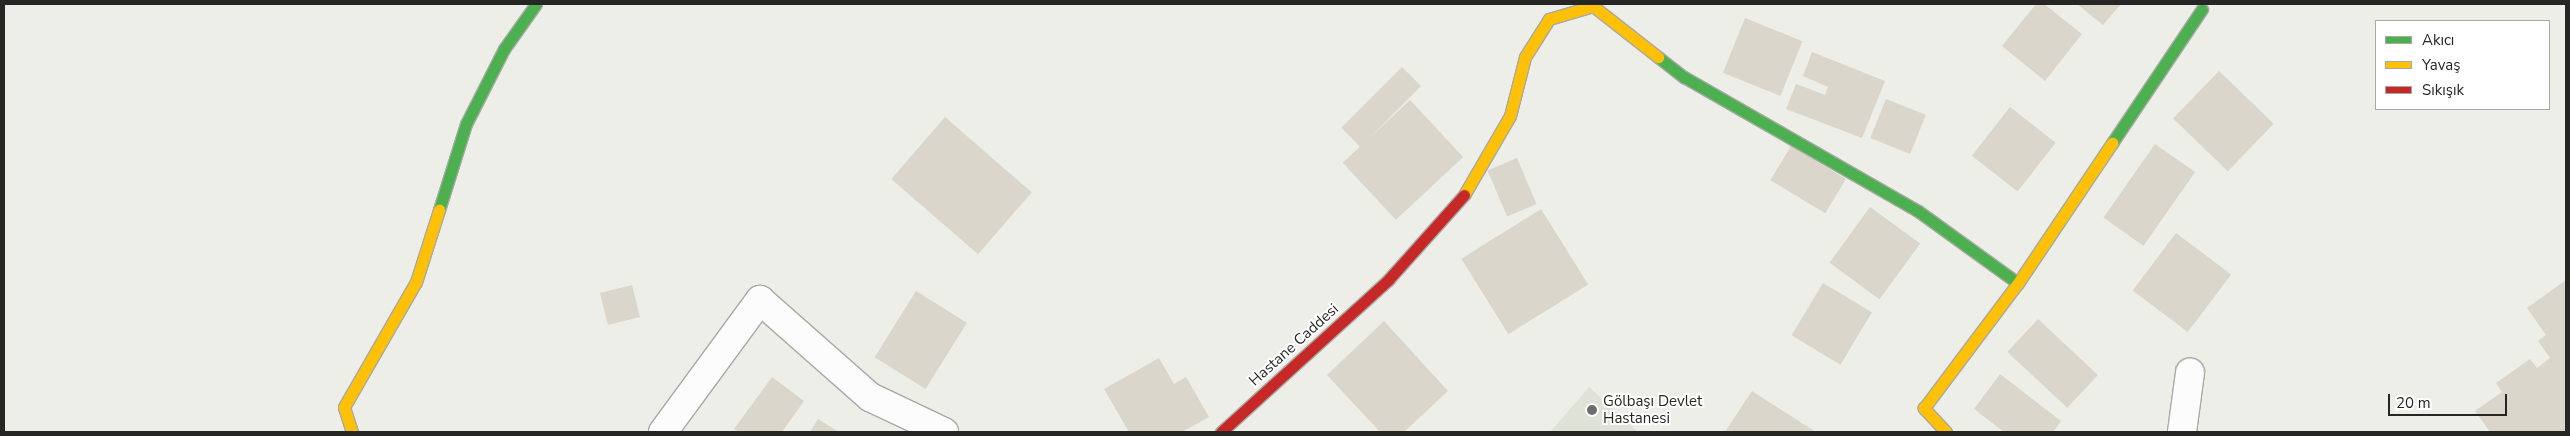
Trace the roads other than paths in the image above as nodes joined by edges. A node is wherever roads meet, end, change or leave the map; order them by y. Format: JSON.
{"nodes":[{"id":1,"x":536,"y":4,"type":"edge"},
{"id":2,"x":2202,"y":9,"type":"dead end"},
{"id":3,"x":2018,"y":283,"type":"junction"},
{"id":4,"x":2190,"y":373,"type":"dead end"},
{"id":5,"x":352,"y":432,"type":"edge"},
{"id":6,"x":663,"y":432,"type":"edge"},
{"id":7,"x":944,"y":432,"type":"edge"},
{"id":8,"x":1221,"y":432,"type":"edge"},
{"id":9,"x":1946,"y":432,"type":"edge"},
{"id":10,"x":2182,"y":432,"type":"edge"}],
"edges":[{"from":1,"to":5,"type":"street"},
{"from":2,"to":3,"type":"street"},
{"from":3,"to":8,"type":"street","name":"Hastane Caddesi"},
{"from":3,"to":9,"type":"street"},
{"from":4,"to":10,"type":"street"},
{"from":6,"to":7,"type":"street"}]}
